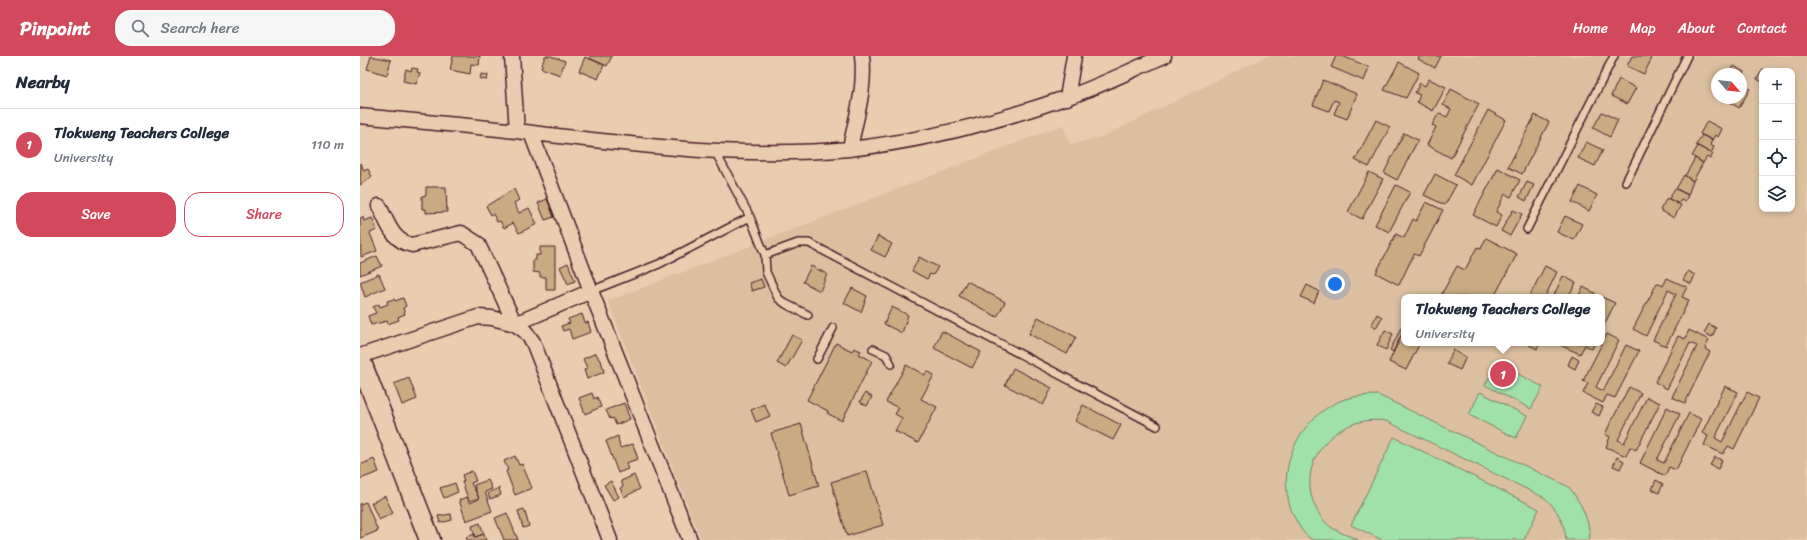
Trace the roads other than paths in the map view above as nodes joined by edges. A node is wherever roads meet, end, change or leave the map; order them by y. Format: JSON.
{"nodes":[{"id":1,"x":512,"y":56,"type":"edge"},
{"id":2,"x":862,"y":56,"type":"edge"},
{"id":3,"x":1074,"y":56,"type":"edge"},
{"id":4,"x":1164,"y":56,"type":"edge"},
{"id":5,"x":1614,"y":56,"type":"edge"},
{"id":6,"x":1687,"y":56,"type":"edge"},
{"id":7,"x":1066,"y":98,"type":"junction"},
{"id":8,"x":360,"y":116,"type":"edge"},
{"id":9,"x":517,"y":131,"type":"junction"},
{"id":10,"x":531,"y":133,"type":"junction"},
{"id":11,"x":850,"y":148,"type":"junction"},
{"id":12,"x":715,"y":150,"type":"junction"},
{"id":13,"x":1626,"y":182,"type":"dead end"},
{"id":14,"x":379,"y":206,"type":"dead end"},
{"id":15,"x":750,"y":217,"type":"junction"},
{"id":16,"x":1527,"y":229,"type":"dead end"},
{"id":17,"x":765,"y":255,"type":"junction"},
{"id":18,"x":591,"y":291,"type":"junction"},
{"id":19,"x":808,"y":315,"type":"dead end"},
{"id":20,"x":516,"y":324,"type":"junction"},
{"id":21,"x":833,"y":328,"type":"dead end"},
{"id":22,"x":873,"y":349,"type":"dead end"},
{"id":23,"x":360,"y":356,"type":"edge"},
{"id":24,"x":817,"y":359,"type":"dead end"},
{"id":25,"x":360,"y":360,"type":"edge"},
{"id":26,"x":891,"y":364,"type":"dead end"},
{"id":27,"x":1157,"y":426,"type":"dead end"},
{"id":28,"x":430,"y":540,"type":"edge"},
{"id":29,"x":610,"y":540,"type":"edge"},
{"id":30,"x":690,"y":540,"type":"edge"}],
"edges":[{"from":1,"to":9,"type":"street"},
{"from":2,"to":11,"type":"street"},
{"from":3,"to":7,"type":"street"},
{"from":4,"to":7,"type":"street"},
{"from":5,"to":16,"type":"lane"},
{"from":6,"to":13,"type":"lane"},
{"from":7,"to":11,"type":"street"},
{"from":8,"to":9,"type":"street"},
{"from":9,"to":10,"type":"street"},
{"from":10,"to":12,"type":"street"},
{"from":10,"to":18,"type":"street"},
{"from":11,"to":12,"type":"street"},
{"from":12,"to":15,"type":"lane"},
{"from":14,"to":20,"type":"street"},
{"from":15,"to":17,"type":"lane"},
{"from":15,"to":18,"type":"lane"},
{"from":17,"to":19,"type":"lane"},
{"from":17,"to":27,"type":"lane"},
{"from":18,"to":20,"type":"street"},
{"from":18,"to":30,"type":"street"},
{"from":20,"to":23,"type":"street"},
{"from":20,"to":29,"type":"street"},
{"from":21,"to":24,"type":"lane"},
{"from":22,"to":26,"type":"lane"},
{"from":25,"to":28,"type":"street"}]}
